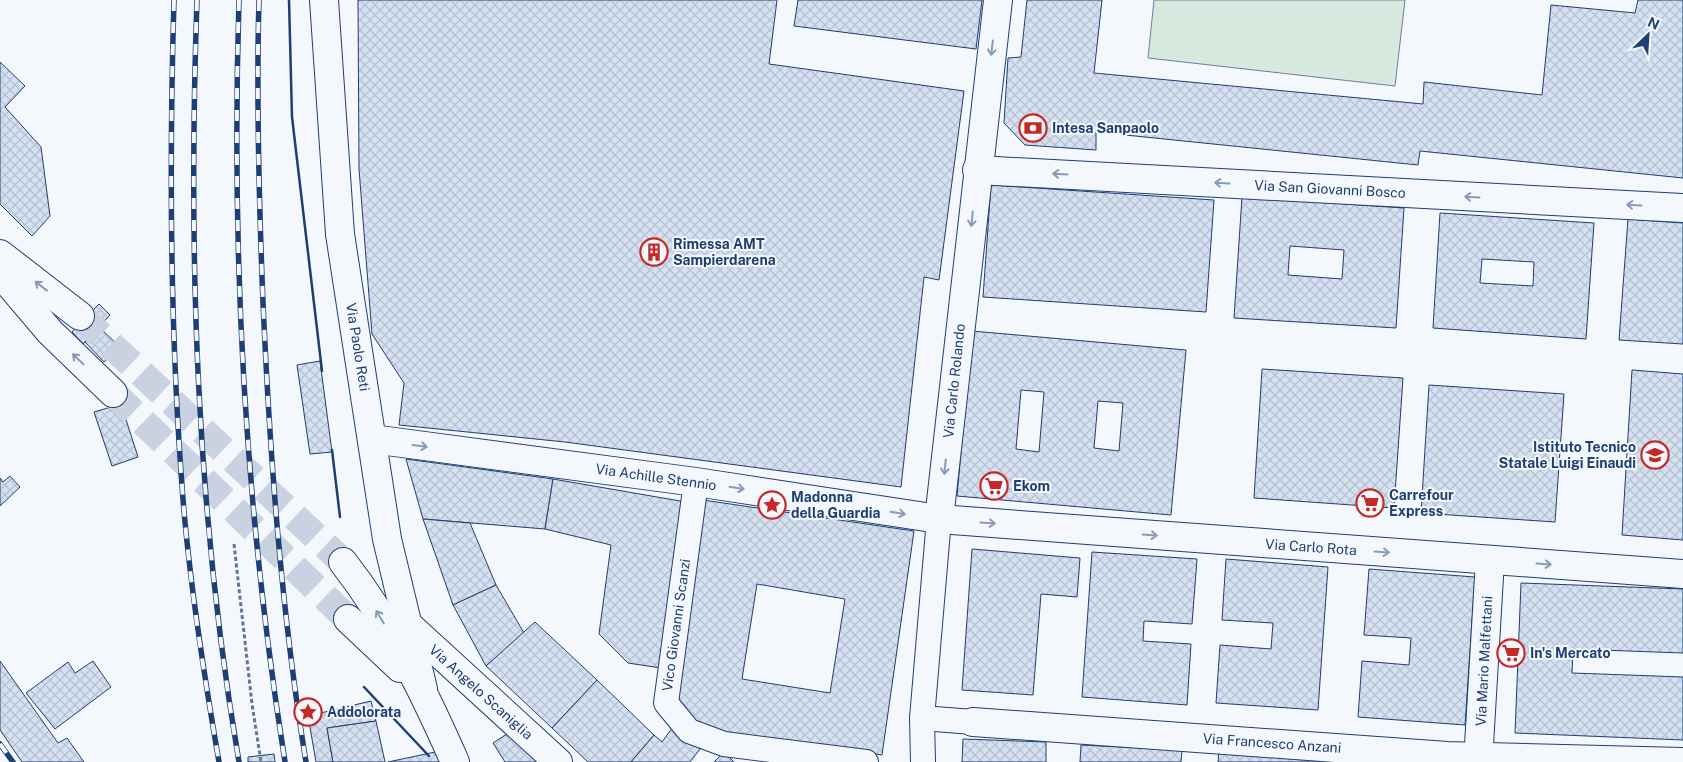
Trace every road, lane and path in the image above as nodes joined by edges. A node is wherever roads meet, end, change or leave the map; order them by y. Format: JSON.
{"nodes":[{"id":1,"x":324,"y":0,"type":"edge"},
{"id":2,"x":998,"y":0,"type":"edge"},
{"id":3,"x":978,"y":170,"type":"junction"},
{"id":4,"x":1683,"y":208,"type":"edge"},
{"id":5,"x":0,"y":254,"type":"edge"},
{"id":6,"x":0,"y":273,"type":"edge"},
{"id":7,"x":80,"y":316,"type":"tunnel mouth"},
{"id":8,"x":113,"y":393,"type":"tunnel mouth"},
{"id":9,"x":372,"y":439,"type":"junction"},
{"id":10,"x":696,"y":482,"type":"junction"},
{"id":11,"x":939,"y":519,"type":"junction"},
{"id":12,"x":234,"y":544,"type":"dead end"},
{"id":13,"x":1490,"y":560,"type":"junction"},
{"id":14,"x":343,"y":562,"type":"tunnel mouth"},
{"id":15,"x":1683,"y":574,"type":"edge"},
{"id":16,"x":348,"y":619,"type":"tunnel mouth"},
{"id":17,"x":405,"y":622,"type":"junction"},
{"id":18,"x":423,"y":689,"type":"junction"},
{"id":19,"x":922,"y":718,"type":"junction"},
{"id":20,"x":973,"y":722,"type":"joint"},
{"id":21,"x":1479,"y":759,"type":"edge"},
{"id":22,"x":261,"y":762,"type":"edge"},
{"id":23,"x":455,"y":762,"type":"edge"},
{"id":24,"x":558,"y":762,"type":"edge"},
{"id":25,"x":866,"y":762,"type":"edge"},
{"id":26,"x":923,"y":762,"type":"edge"},
{"id":27,"x":1683,"y":762,"type":"edge"}],
"edges":[{"from":1,"to":9,"type":"street","name":"Via Paolo Reti"},
{"from":2,"to":3,"type":"street","name":"Via Carlo Rolando","one_way":true},
{"from":4,"to":3,"type":"street","name":"Via San Giovanni Bosco","one_way":true},
{"from":3,"to":11,"type":"street","name":"Via Carlo Rolando","one_way":true},
{"from":7,"to":5,"type":"street","one_way":true},
{"from":8,"to":6,"type":"street","one_way":true},
{"from":9,"to":10,"type":"street","name":"Via Achille Stennio","one_way":true},
{"from":9,"to":17,"type":"street","name":"Via Paolo Reti"},
{"from":10,"to":11,"type":"street","name":"Via Achille Stennio","one_way":true},
{"from":10,"to":25,"type":"street","name":"Vico Giovanni Scanzi"},
{"from":11,"to":13,"type":"street","name":"Via Carlo Rota","one_way":true},
{"from":11,"to":19,"type":"street","name":"Via Carlo Rolando"},
{"from":12,"to":22,"type":"path"},
{"from":13,"to":15,"type":"street","name":"Via Carlo Rota","one_way":true},
{"from":13,"to":21,"type":"street","name":"Via Mario Malfettani"},
{"from":18,"to":14,"type":"street","name":"Via Paolo Reti","one_way":true},
{"from":16,"to":18,"type":"street"},
{"from":17,"to":18,"type":"street","name":"Via Paolo Reti"},
{"from":17,"to":24,"type":"street","name":"Via Angelo Scaniglia"},
{"from":18,"to":23,"type":"street","name":"Via Paolo Reti"},
{"from":19,"to":20,"type":"street","name":"Via Francesco Anzani"},
{"from":19,"to":26,"type":"street","name":"Via Carlo Rolando"},
{"from":20,"to":21,"type":"street","name":"Via Francesco Anzani"},
{"from":21,"to":27,"type":"street","name":"Via Francesco Anzani"}]}
